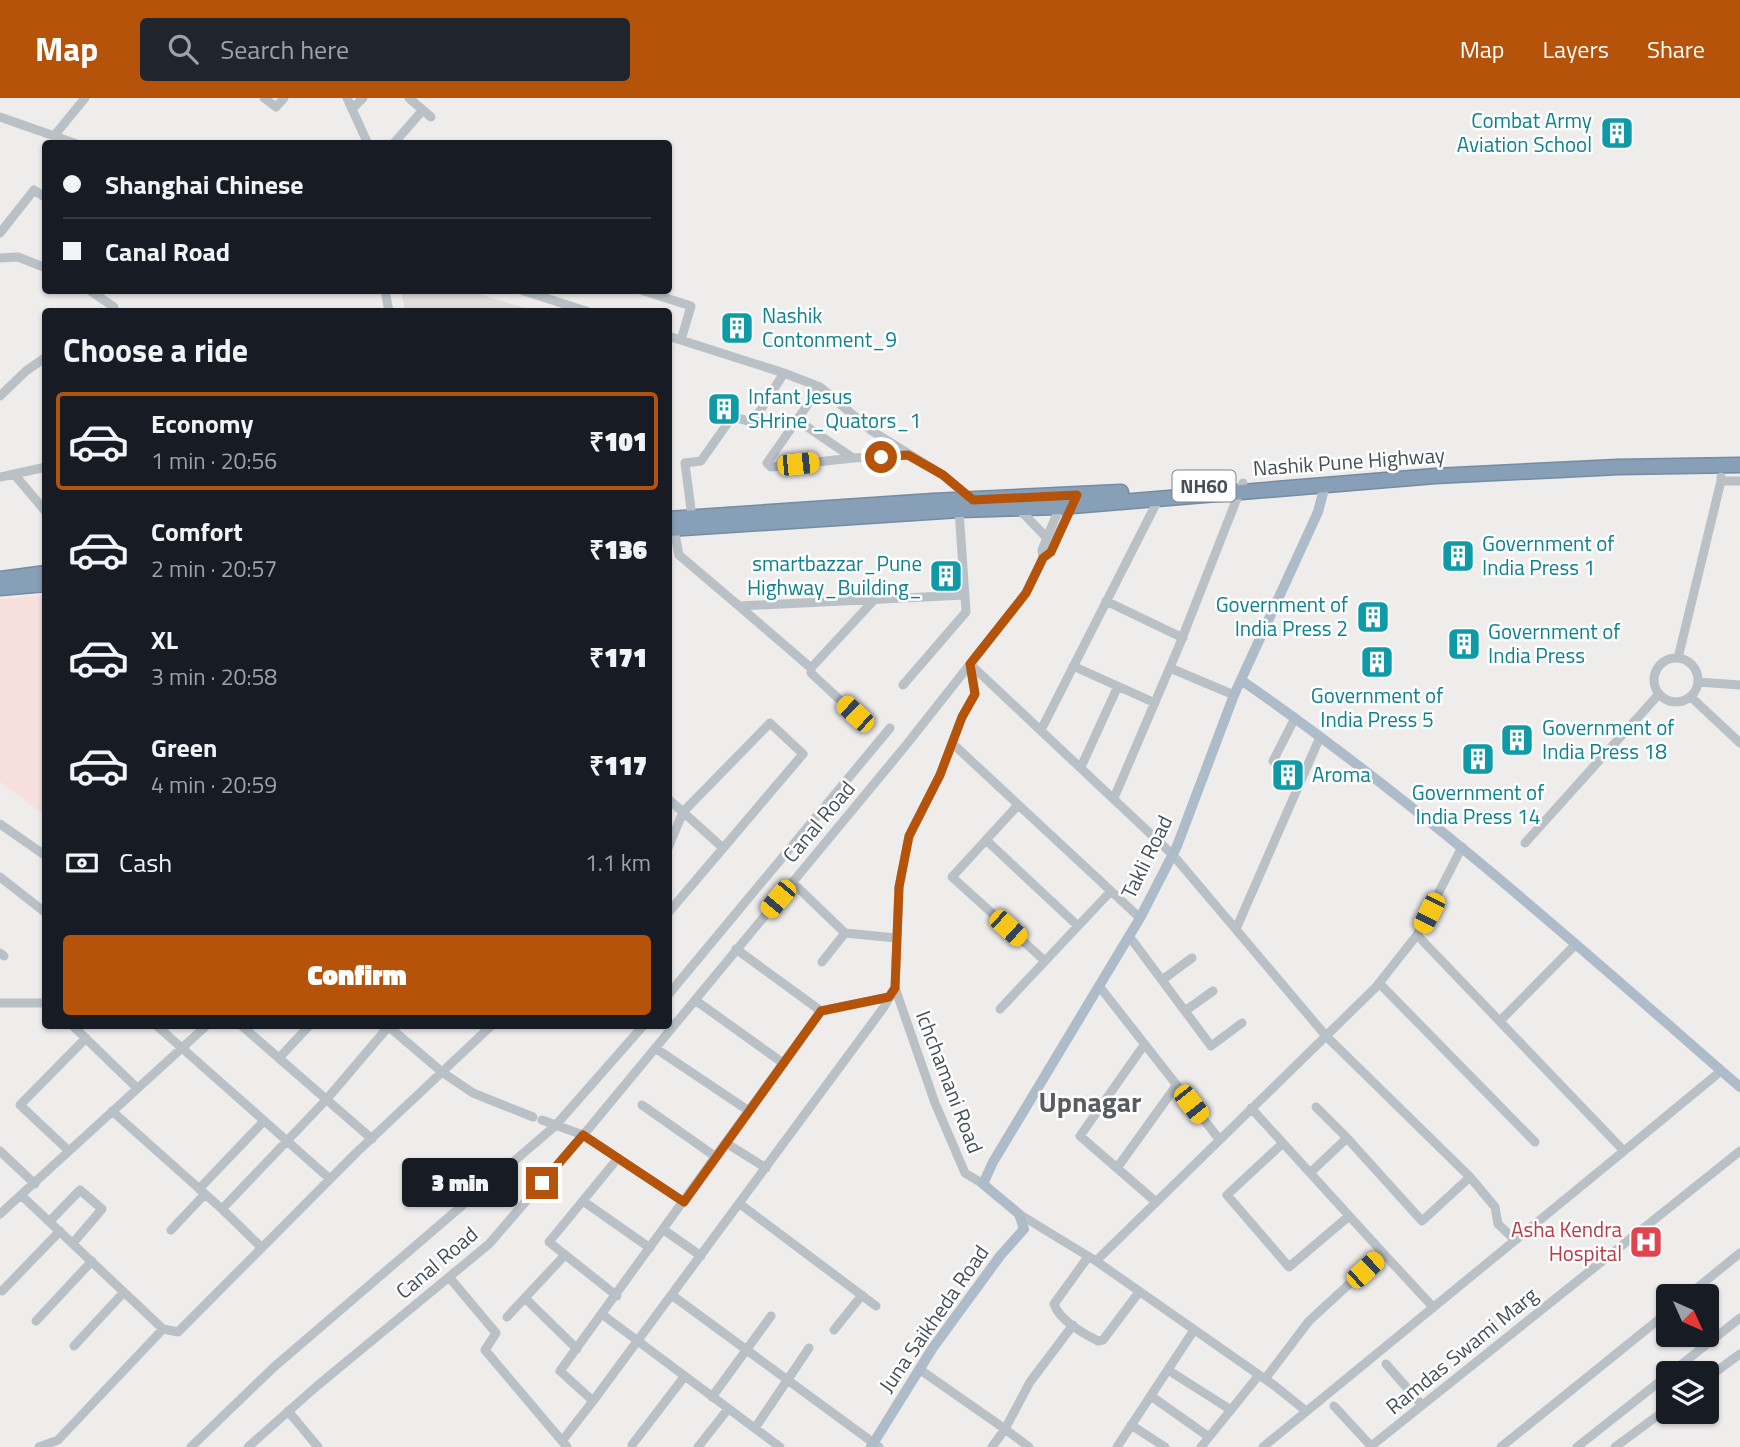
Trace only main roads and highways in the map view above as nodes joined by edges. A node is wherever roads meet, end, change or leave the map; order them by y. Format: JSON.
{"nodes":[{"id":1,"x":1740,"y":456,"type":"edge"},
{"id":2,"x":1740,"y":465,"type":"edge"},
{"id":3,"x":1325,"y":485,"type":"junction"},
{"id":4,"x":1242,"y":487,"type":"junction"},
{"id":5,"x":1068,"y":500,"type":"junction"},
{"id":6,"x":672,"y":524,"type":"edge"},
{"id":7,"x":672,"y":525,"type":"edge"},
{"id":8,"x":42,"y":574,"type":"edge"},
{"id":9,"x":0,"y":579,"type":"edge"},
{"id":10,"x":42,"y":584,"type":"edge"},
{"id":11,"x":0,"y":588,"type":"edge"},
{"id":12,"x":1241,"y":680,"type":"junction"},
{"id":13,"x":1740,"y":1087,"type":"edge"},
{"id":14,"x":1019,"y":1214,"type":"joint"},
{"id":15,"x":875,"y":1446,"type":"edge"}],
"edges":[{"from":1,"to":4,"type":"highway","name":"Nashik Pune Highway","number":"NH60"},
{"from":2,"to":3,"type":"highway","name":"Nashik Pune Highway"},
{"from":3,"to":4,"type":"highway","name":"Nashik Pune Highway"},
{"from":3,"to":12,"type":"main road","name":"Takli Road"},
{"from":4,"to":5,"type":"highway","name":"Nashik Pune Highway","number":"NH60"},
{"from":4,"to":5,"type":"highway","name":"Nashik Pune Highway"},
{"from":5,"to":6,"type":"highway","name":"Nashik Pune Highway","number":"NH60"},
{"from":5,"to":7,"type":"highway","name":"Nashik Pune Highway"},
{"from":8,"to":9,"type":"highway"},
{"from":10,"to":11,"type":"highway"},
{"from":12,"to":13,"type":"main road"},
{"from":12,"to":14,"type":"main road","name":"Takli Road"},
{"from":14,"to":15,"type":"main road","name":"Juna Saikheda Road"}]}
